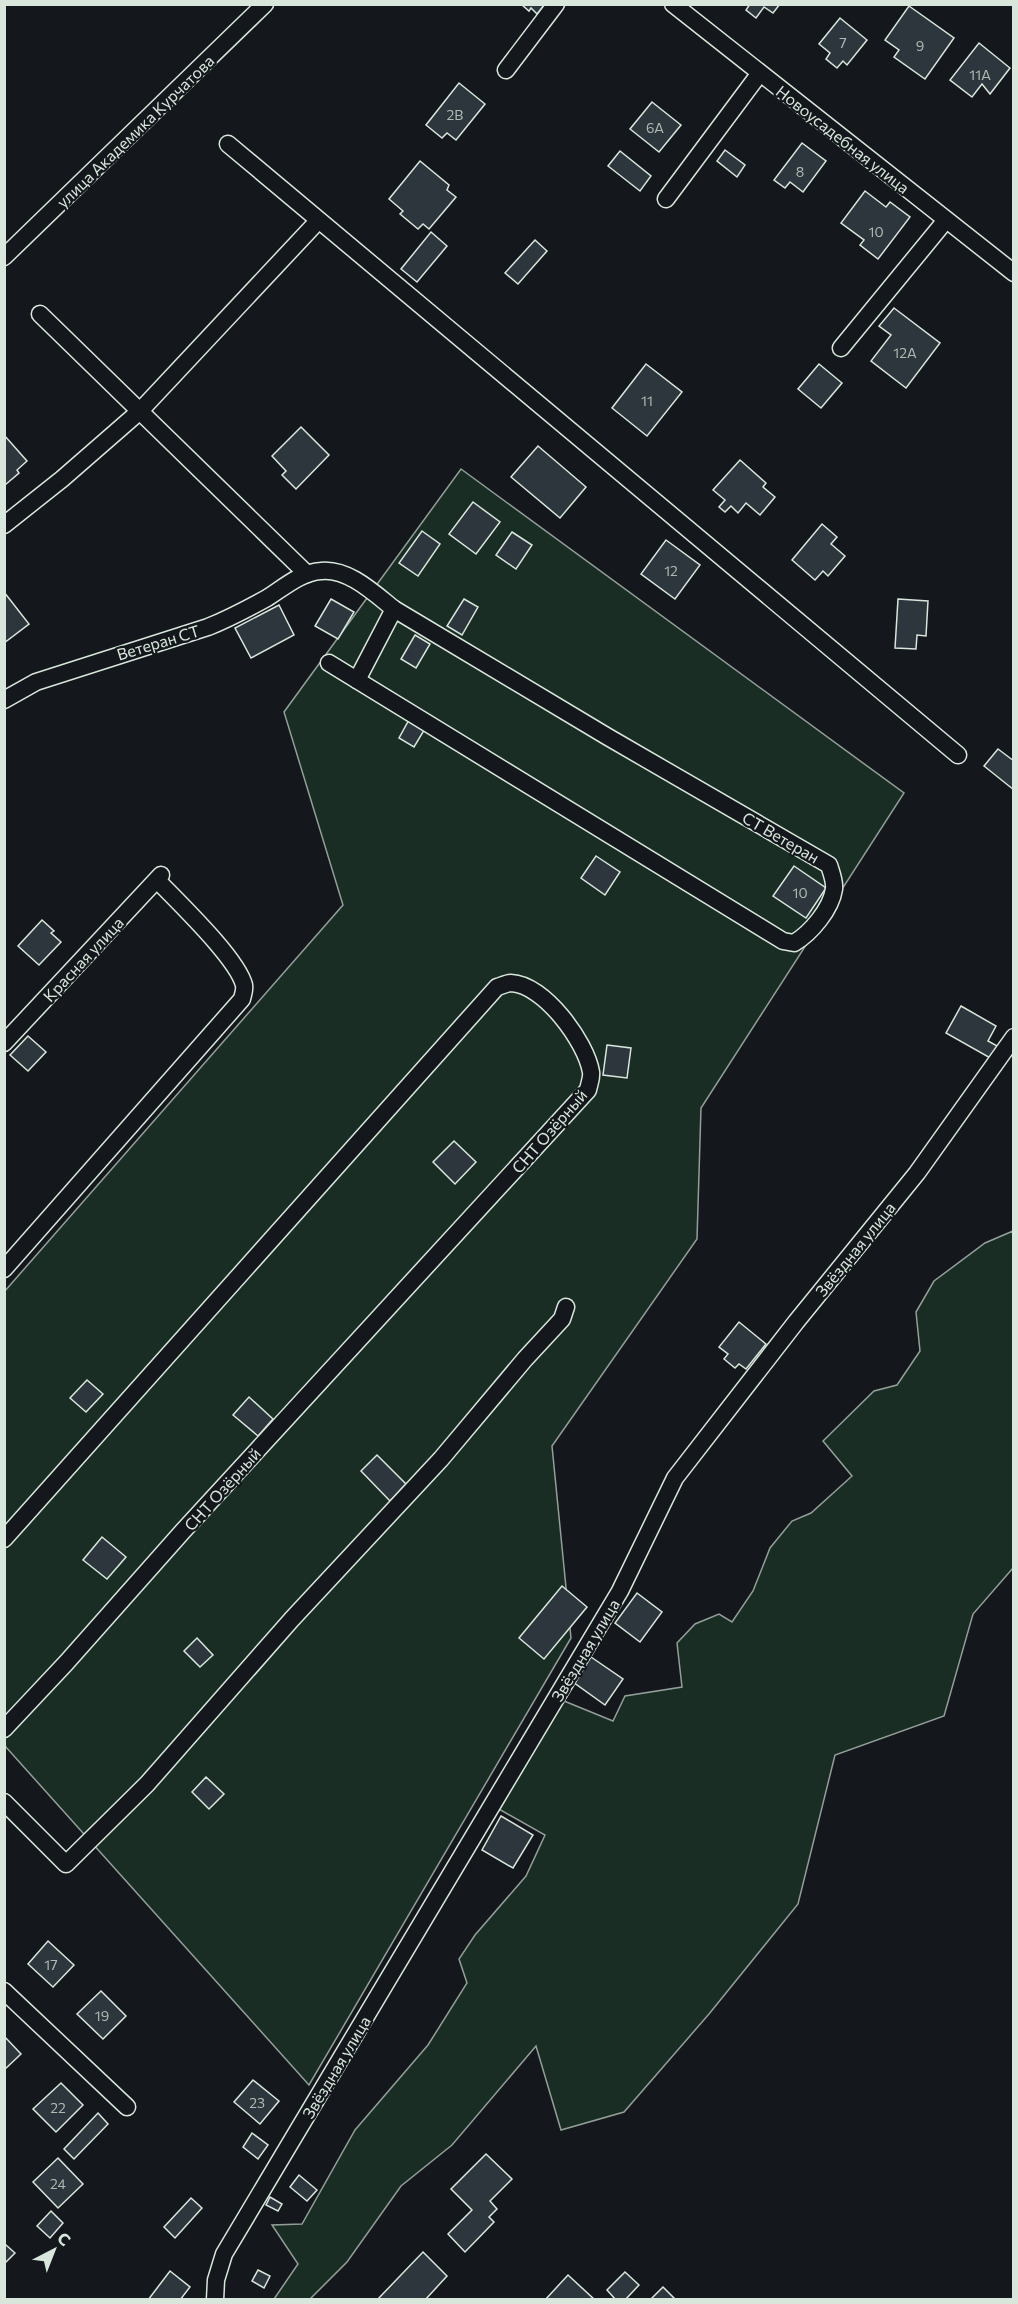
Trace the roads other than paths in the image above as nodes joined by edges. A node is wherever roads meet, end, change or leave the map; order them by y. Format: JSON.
{"nodes":[{"id":1,"x":265,"y":4,"type":"edge"},
{"id":2,"x":556,"y":4,"type":"edge"},
{"id":3,"x":673,"y":4,"type":"edge"},
{"id":4,"x":506,"y":70,"type":"dead end"},
{"id":5,"x":760,"y":73,"type":"junction"},
{"id":6,"x":228,"y":144,"type":"dead end"},
{"id":7,"x":666,"y":199,"type":"dead end"},
{"id":8,"x":946,"y":220,"type":"junction"},
{"id":9,"x":318,"y":222,"type":"junction"},
{"id":10,"x":4,"y":257,"type":"edge"},
{"id":11,"x":1014,"y":273,"type":"edge"},
{"id":12,"x":40,"y":314,"type":"dead end"},
{"id":13,"x":841,"y":348,"type":"dead end"},
{"id":14,"x":140,"y":411,"type":"junction"},
{"id":15,"x":4,"y":525,"type":"edge"},
{"id":16,"x":307,"y":574,"type":"junction"},
{"id":17,"x":394,"y":609,"type":"junction"},
{"id":18,"x":329,"y":663,"type":"dead end"},
{"id":19,"x":357,"y":680,"type":"junction"},
{"id":20,"x":4,"y":700,"type":"edge"},
{"id":21,"x":958,"y":755,"type":"dead end"},
{"id":22,"x":1014,"y":1036,"type":"edge"},
{"id":23,"x":4,"y":1042,"type":"edge"},
{"id":24,"x":4,"y":1269,"type":"edge"},
{"id":25,"x":566,"y":1307,"type":"dead end"},
{"id":26,"x":4,"y":1539,"type":"edge"},
{"id":27,"x":4,"y":1729,"type":"edge"},
{"id":28,"x":4,"y":1802,"type":"edge"},
{"id":29,"x":4,"y":1991,"type":"edge"},
{"id":30,"x":127,"y":2107,"type":"dead end"},
{"id":31,"x":215,"y":2300,"type":"edge"}],
"edges":[{"from":1,"to":10,"type":"street","name":"улица Академика Курчатова"},
{"from":2,"to":4,"type":"street"},
{"from":3,"to":5,"type":"street","name":"Новоусадебная улица"},
{"from":5,"to":7,"type":"street"},
{"from":5,"to":8,"type":"street","name":"Новоусадебная улица"},
{"from":6,"to":9,"type":"street"},
{"from":8,"to":11,"type":"street","name":"Новоусадебная улица"},
{"from":8,"to":13,"type":"street"},
{"from":9,"to":14,"type":"street"},
{"from":9,"to":21,"type":"street"},
{"from":12,"to":14,"type":"street"},
{"from":14,"to":15,"type":"street"},
{"from":14,"to":16,"type":"street"},
{"from":16,"to":17,"type":"street","name":"СТ Ветеран"},
{"from":16,"to":20,"type":"street","name":"Ветеран СТ"},
{"from":17,"to":19,"type":"street"},
{"from":17,"to":19,"type":"street","name":"СТ Ветеран"},
{"from":18,"to":19,"type":"street","name":"СТ Ветеран"},
{"from":22,"to":31,"type":"street","name":"Звёздная улица"},
{"from":23,"to":24,"type":"street","name":"Красная улица"},
{"from":25,"to":28,"type":"street"},
{"from":26,"to":27,"type":"street","name":"СНТ Озёрный"},
{"from":29,"to":30,"type":"street"}]}
